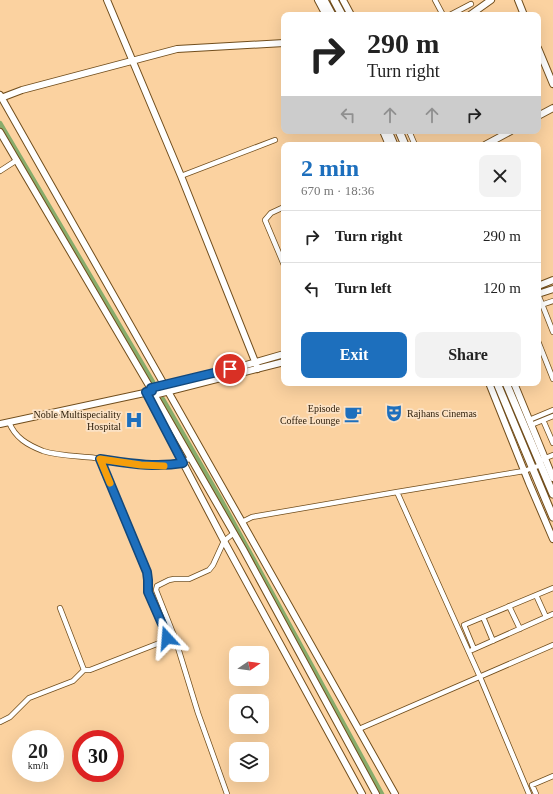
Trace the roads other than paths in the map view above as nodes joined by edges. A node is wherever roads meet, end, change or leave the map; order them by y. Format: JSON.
{"nodes":[{"id":1,"x":107,"y":0,"type":"edge"},
{"id":2,"x":318,"y":0,"type":"edge"},
{"id":3,"x":324,"y":0,"type":"edge"},
{"id":4,"x":334,"y":0,"type":"edge"},
{"id":5,"x":344,"y":0,"type":"edge"},
{"id":6,"x":435,"y":0,"type":"edge"},
{"id":7,"x":491,"y":0,"type":"edge"},
{"id":8,"x":518,"y":0,"type":"edge"},
{"id":9,"x":470,"y":2,"type":"edge"},
{"id":10,"x":324,"y":12,"type":"edge"},
{"id":11,"x":330,"y":12,"type":"edge"},
{"id":12,"x":340,"y":12,"type":"edge"},
{"id":13,"x":350,"y":12,"type":"edge"},
{"id":14,"x":441,"y":12,"type":"edge"},
{"id":15,"x":455,"y":12,"type":"edge"},
{"id":16,"x":473,"y":12,"type":"edge"},
{"id":17,"x":474,"y":12,"type":"edge"},
{"id":18,"x":523,"y":12,"type":"edge"},
{"id":19,"x":281,"y":42,"type":"edge"},
{"id":20,"x":541,"y":55,"type":"edge"},
{"id":21,"x":133,"y":61,"type":"junction"},
{"id":22,"x":553,"y":84,"type":"edge"},
{"id":23,"x":1,"y":97,"type":"edge"},
{"id":24,"x":553,"y":108,"type":"edge"},
{"id":25,"x":541,"y":114,"type":"edge"},
{"id":26,"x":0,"y":132,"type":"edge"},
{"id":27,"x":505,"y":134,"type":"edge"},
{"id":28,"x":275,"y":140,"type":"dead end"},
{"id":29,"x":491,"y":142,"type":"edge"},
{"id":30,"x":17,"y":160,"type":"junction"},
{"id":31,"x":0,"y":171,"type":"edge"},
{"id":32,"x":181,"y":176,"type":"junction"},
{"id":33,"x":281,"y":208,"type":"edge"},
{"id":34,"x":281,"y":258,"type":"edge"},
{"id":35,"x":553,"y":280,"type":"edge"},
{"id":36,"x":541,"y":285,"type":"edge"},
{"id":37,"x":553,"y":289,"type":"edge"},
{"id":38,"x":541,"y":293,"type":"edge"},
{"id":39,"x":553,"y":301,"type":"edge"},
{"id":40,"x":541,"y":305,"type":"edge"},
{"id":41,"x":541,"y":307,"type":"edge"},
{"id":42,"x":553,"y":332,"type":"edge"},
{"id":43,"x":541,"y":349,"type":"edge"},
{"id":44,"x":281,"y":355,"type":"edge"},
{"id":45,"x":255,"y":362,"type":"junction"},
{"id":46,"x":281,"y":363,"type":"edge"},
{"id":47,"x":258,"y":369,"type":"junction"},
{"id":48,"x":553,"y":379,"type":"edge"},
{"id":49,"x":164,"y":385,"type":"junction"},
{"id":50,"x":490,"y":386,"type":"edge"},
{"id":51,"x":498,"y":386,"type":"edge"},
{"id":52,"x":507,"y":386,"type":"edge"},
{"id":53,"x":515,"y":386,"type":"edge"},
{"id":54,"x":151,"y":392,"type":"junction"},
{"id":55,"x":168,"y":392,"type":"junction"},
{"id":56,"x":553,"y":410,"type":"edge"},
{"id":57,"x":553,"y":416,"type":"edge"},
{"id":58,"x":543,"y":420,"type":"junction"},
{"id":59,"x":9,"y":422,"type":"junction"},
{"id":60,"x":530,"y":423,"type":"junction"},
{"id":61,"x":0,"y":424,"type":"edge"},
{"id":62,"x":553,"y":443,"type":"edge"},
{"id":63,"x":553,"y":455,"type":"edge"},
{"id":64,"x":191,"y":458,"type":"junction"},
{"id":65,"x":100,"y":459,"type":"junction"},
{"id":66,"x":542,"y":461,"type":"junction"},
{"id":67,"x":183,"y":463,"type":"junction"},
{"id":68,"x":532,"y":468,"type":"junction"},
{"id":69,"x":524,"y":471,"type":"junction"},
{"id":70,"x":553,"y":478,"type":"edge"},
{"id":71,"x":397,"y":492,"type":"junction"},
{"id":72,"x":553,"y":494,"type":"edge"},
{"id":73,"x":553,"y":517,"type":"edge"},
{"id":74,"x":242,"y":522,"type":"junction"},
{"id":75,"x":234,"y":533,"type":"junction"},
{"id":76,"x":553,"y":539,"type":"edge"},
{"id":77,"x":224,"y":541,"type":"junction"},
{"id":78,"x":553,"y":588,"type":"edge"},
{"id":79,"x":536,"y":595,"type":"junction"},
{"id":80,"x":509,"y":606,"type":"junction"},
{"id":81,"x":60,"y":608,"type":"dead end"},
{"id":82,"x":553,"y":614,"type":"edge"},
{"id":83,"x":483,"y":617,"type":"junction"},
{"id":84,"x":546,"y":617,"type":"junction"},
{"id":85,"x":520,"y":629,"type":"junction"},
{"id":86,"x":493,"y":641,"type":"junction"},
{"id":87,"x":553,"y":645,"type":"edge"},
{"id":88,"x":474,"y":649,"type":"junction"},
{"id":89,"x":468,"y":652,"type":"junction"},
{"id":90,"x":84,"y":670,"type":"junction"},
{"id":91,"x":480,"y":677,"type":"junction"},
{"id":92,"x":0,"y":722,"type":"edge"},
{"id":93,"x":359,"y":730,"type":"junction"},
{"id":94,"x":553,"y":776,"type":"edge"},
{"id":95,"x":227,"y":794,"type":"edge"},
{"id":96,"x":362,"y":794,"type":"edge"},
{"id":97,"x":376,"y":794,"type":"edge"},
{"id":98,"x":395,"y":794,"type":"edge"},
{"id":99,"x":529,"y":794,"type":"edge"},
{"id":100,"x":536,"y":794,"type":"edge"}],
"edges":[{"from":1,"to":21,"type":"street"},
{"from":2,"to":10,"type":"street"},
{"from":3,"to":11,"type":"main road"},
{"from":4,"to":12,"type":"main road"},
{"from":5,"to":13,"type":"street"},
{"from":6,"to":14,"type":"street"},
{"from":7,"to":17,"type":"street"},
{"from":8,"to":18,"type":"street"},
{"from":9,"to":15,"type":"street"},
{"from":9,"to":16,"type":"street"},
{"from":19,"to":21,"type":"street"},
{"from":20,"to":22,"type":"street"},
{"from":21,"to":23,"type":"street"},
{"from":21,"to":32,"type":"street"},
{"from":23,"to":49,"type":"street"},
{"from":24,"to":25,"type":"street"},
{"from":26,"to":30,"type":"street"},
{"from":27,"to":29,"type":"street"},
{"from":28,"to":32,"type":"street"},
{"from":30,"to":31,"type":"street"},
{"from":30,"to":54,"type":"street"},
{"from":32,"to":45,"type":"street"},
{"from":33,"to":34,"type":"street"},
{"from":35,"to":36,"type":"street"},
{"from":37,"to":38,"type":"street"},
{"from":39,"to":40,"type":"street"},
{"from":41,"to":42,"type":"street"},
{"from":43,"to":48,"type":"street"},
{"from":44,"to":45,"type":"street"},
{"from":45,"to":47,"type":"street"},
{"from":45,"to":49,"type":"street"},
{"from":46,"to":47,"type":"street"},
{"from":47,"to":55,"type":"street"},
{"from":49,"to":54,"type":"street"},
{"from":49,"to":55,"type":"street"},
{"from":50,"to":69,"type":"street"},
{"from":51,"to":68,"type":"main road"},
{"from":52,"to":66,"type":"main road"},
{"from":53,"to":60,"type":"street"},
{"from":54,"to":55,"type":"street"},
{"from":54,"to":59,"type":"street"},
{"from":54,"to":64,"type":"street"},
{"from":54,"to":67,"type":"street"},
{"from":55,"to":74,"type":"street"},
{"from":56,"to":60,"type":"street"},
{"from":57,"to":58,"type":"street"},
{"from":58,"to":60,"type":"street"},
{"from":58,"to":62,"type":"street"},
{"from":59,"to":61,"type":"street"},
{"from":59,"to":65,"type":"street"},
{"from":60,"to":66,"type":"street"},
{"from":63,"to":66,"type":"street"},
{"from":64,"to":67,"type":"street"},
{"from":64,"to":75,"type":"street"},
{"from":65,"to":67,"type":"street"},
{"from":65,"to":90,"type":"street"},
{"from":66,"to":68,"type":"street"},
{"from":66,"to":70,"type":"street"},
{"from":66,"to":72,"type":"main road"},
{"from":67,"to":77,"type":"street"},
{"from":68,"to":69,"type":"street"},
{"from":68,"to":73,"type":"main road"},
{"from":69,"to":71,"type":"street"},
{"from":69,"to":76,"type":"street"},
{"from":71,"to":74,"type":"street"},
{"from":71,"to":89,"type":"street"},
{"from":74,"to":93,"type":"street"},
{"from":75,"to":77,"type":"street"},
{"from":75,"to":97,"type":"street"},
{"from":77,"to":95,"type":"street"},
{"from":77,"to":96,"type":"street"},
{"from":78,"to":79,"type":"street"},
{"from":79,"to":80,"type":"street"},
{"from":79,"to":84,"type":"street"},
{"from":80,"to":83,"type":"street"},
{"from":80,"to":85,"type":"street"},
{"from":81,"to":90,"type":"street"},
{"from":82,"to":84,"type":"street"},
{"from":83,"to":86,"type":"street"},
{"from":83,"to":88,"type":"street"},
{"from":84,"to":85,"type":"street"},
{"from":85,"to":86,"type":"street"},
{"from":86,"to":88,"type":"street"},
{"from":87,"to":91,"type":"street"},
{"from":88,"to":89,"type":"street"},
{"from":89,"to":91,"type":"street"},
{"from":90,"to":92,"type":"street"},
{"from":91,"to":93,"type":"street"},
{"from":91,"to":99,"type":"street"},
{"from":93,"to":98,"type":"street"},
{"from":94,"to":100,"type":"street"}]}
